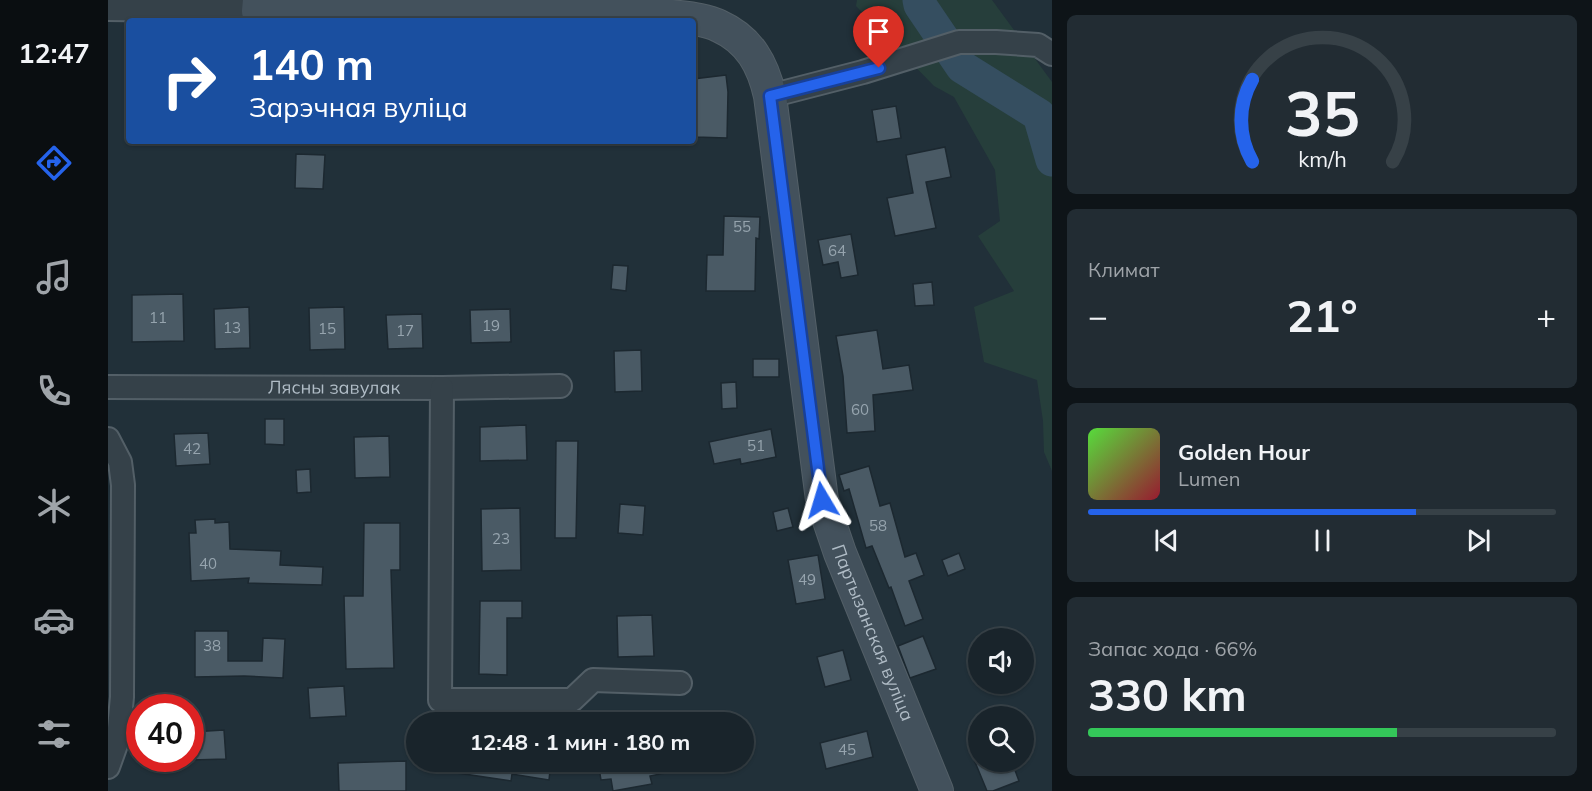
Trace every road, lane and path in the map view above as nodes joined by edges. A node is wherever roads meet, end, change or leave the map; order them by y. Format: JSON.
{"nodes":[{"id":1,"x":258,"y":5,"type":"edge"},
{"id":2,"x":108,"y":9,"type":"edge"},
{"id":3,"x":690,"y":18,"type":"edge"},
{"id":4,"x":696,"y":20,"type":"edge"},
{"id":5,"x":1052,"y":54,"type":"edge"},
{"id":6,"x":770,"y":96,"type":"junction"},
{"id":7,"x":560,"y":386,"type":"dead end"},
{"id":8,"x":108,"y":387,"type":"edge"},
{"id":9,"x":442,"y":388,"type":"junction"},
{"id":10,"x":108,"y":438,"type":"edge"},
{"id":11,"x":680,"y":683,"type":"dead end"},
{"id":12,"x":108,"y":766,"type":"edge"},
{"id":13,"x":937,"y":791,"type":"edge"}],
"edges":[{"from":1,"to":2,"type":"street"},
{"from":1,"to":3,"type":"street","name":"Партызанская вуліца"},
{"from":4,"to":6,"type":"street","name":"Партызанская вуліца"},
{"from":5,"to":6,"type":"street"},
{"from":6,"to":13,"type":"street","name":"Партызанская вуліца"},
{"from":7,"to":9,"type":"street","name":"Лясны завулак"},
{"from":8,"to":9,"type":"street","name":"Лясны завулак"},
{"from":9,"to":11,"type":"street"},
{"from":10,"to":12,"type":"street"}]}
